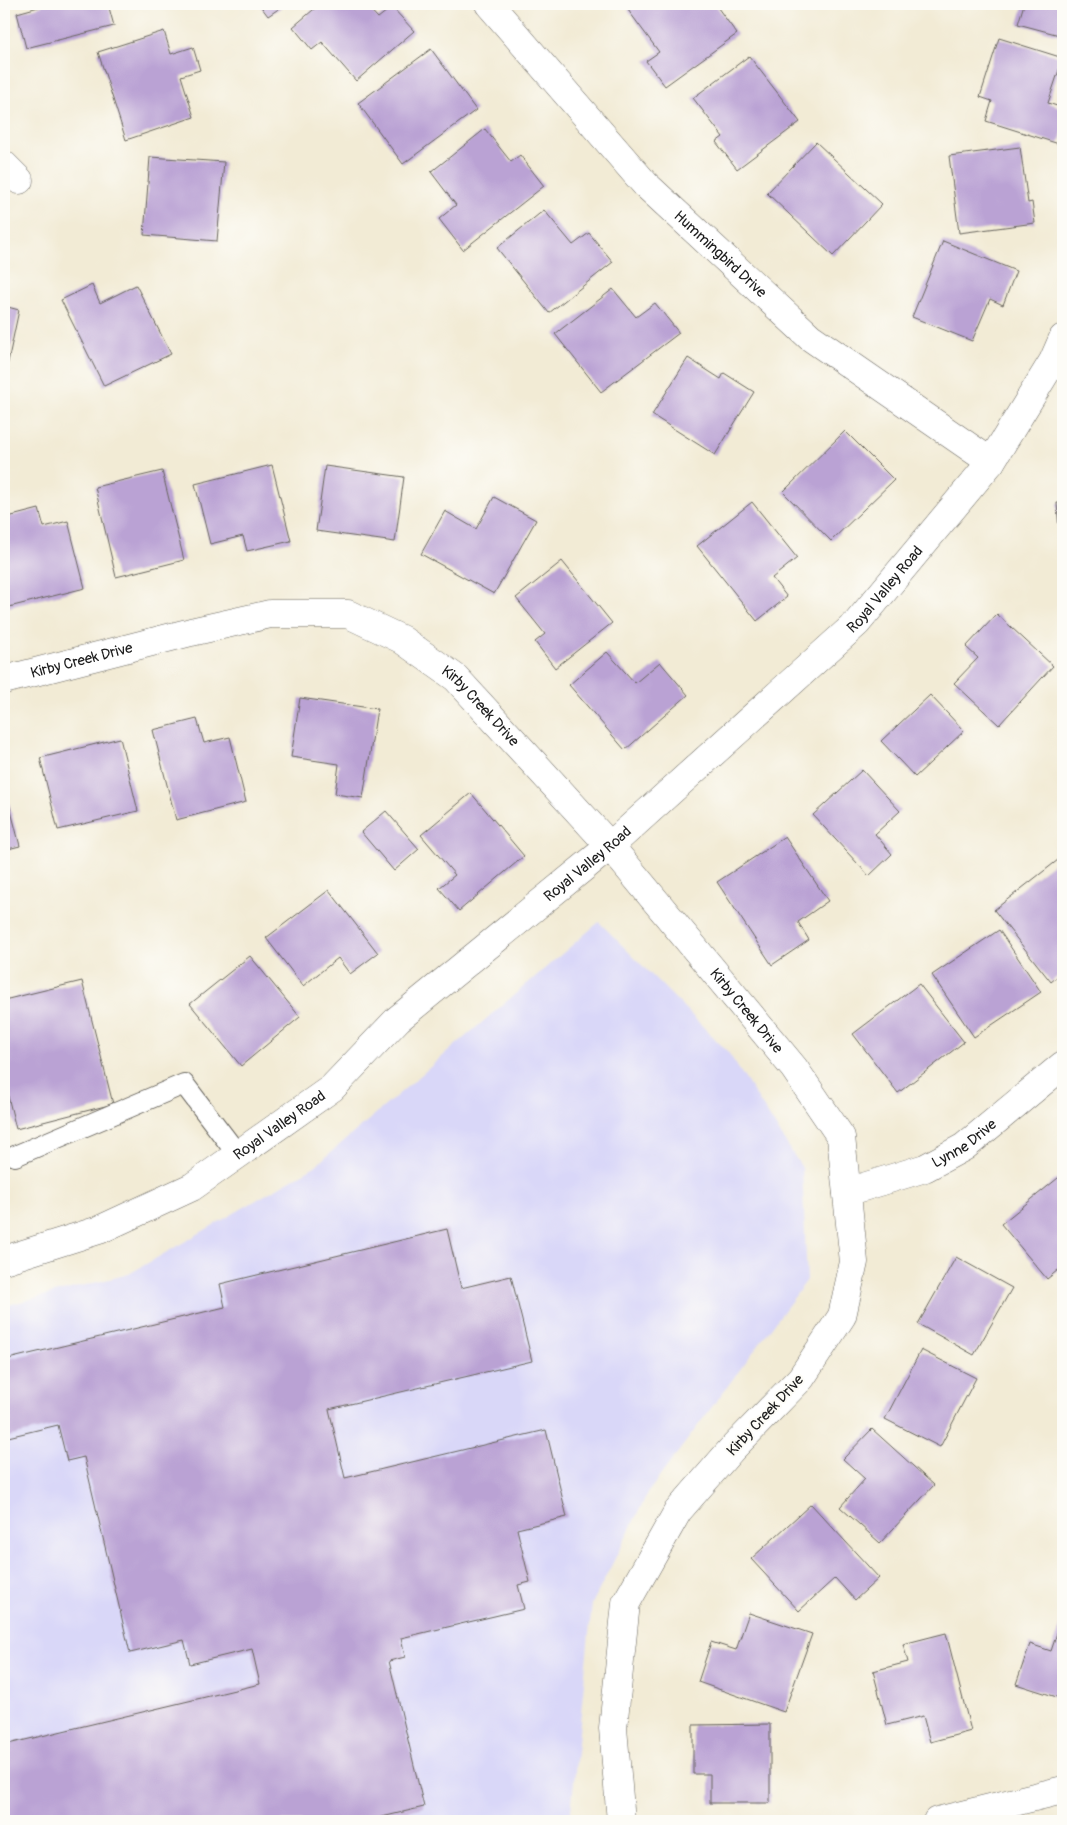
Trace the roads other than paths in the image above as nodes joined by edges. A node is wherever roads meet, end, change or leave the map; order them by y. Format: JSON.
{"nodes":[{"id":1,"x":489,"y":4,"type":"edge"},
{"id":2,"x":1063,"y":338,"type":"edge"},
{"id":3,"x":991,"y":462,"type":"junction"},
{"id":4,"x":4,"y":680,"type":"edge"},
{"id":5,"x":610,"y":846,"type":"junction"},
{"id":6,"x":1063,"y":1065,"type":"edge"},
{"id":7,"x":238,"y":1155,"type":"junction"},
{"id":8,"x":15,"y":1156,"type":"dead end"},
{"id":9,"x":847,"y":1192,"type":"junction"},
{"id":10,"x":4,"y":1260,"type":"edge"},
{"id":11,"x":1063,"y":1790,"type":"edge"},
{"id":12,"x":621,"y":1821,"type":"edge"},
{"id":13,"x":937,"y":1821,"type":"edge"}],
"edges":[{"from":1,"to":3,"type":"street","name":"Hummingbird Drive"},
{"from":2,"to":3,"type":"street","name":"Royal Valley Road"},
{"from":3,"to":5,"type":"street","name":"Royal Valley Road"},
{"from":4,"to":5,"type":"street","name":"Kirby Creek Drive"},
{"from":5,"to":7,"type":"street","name":"Royal Valley Road"},
{"from":5,"to":9,"type":"street","name":"Kirby Creek Drive"},
{"from":6,"to":9,"type":"street","name":"Lynne Drive"},
{"from":7,"to":8,"type":"lane"},
{"from":7,"to":10,"type":"street","name":"Royal Valley Road"},
{"from":9,"to":12,"type":"street","name":"Kirby Creek Drive"},
{"from":11,"to":13,"type":"street"}]}
